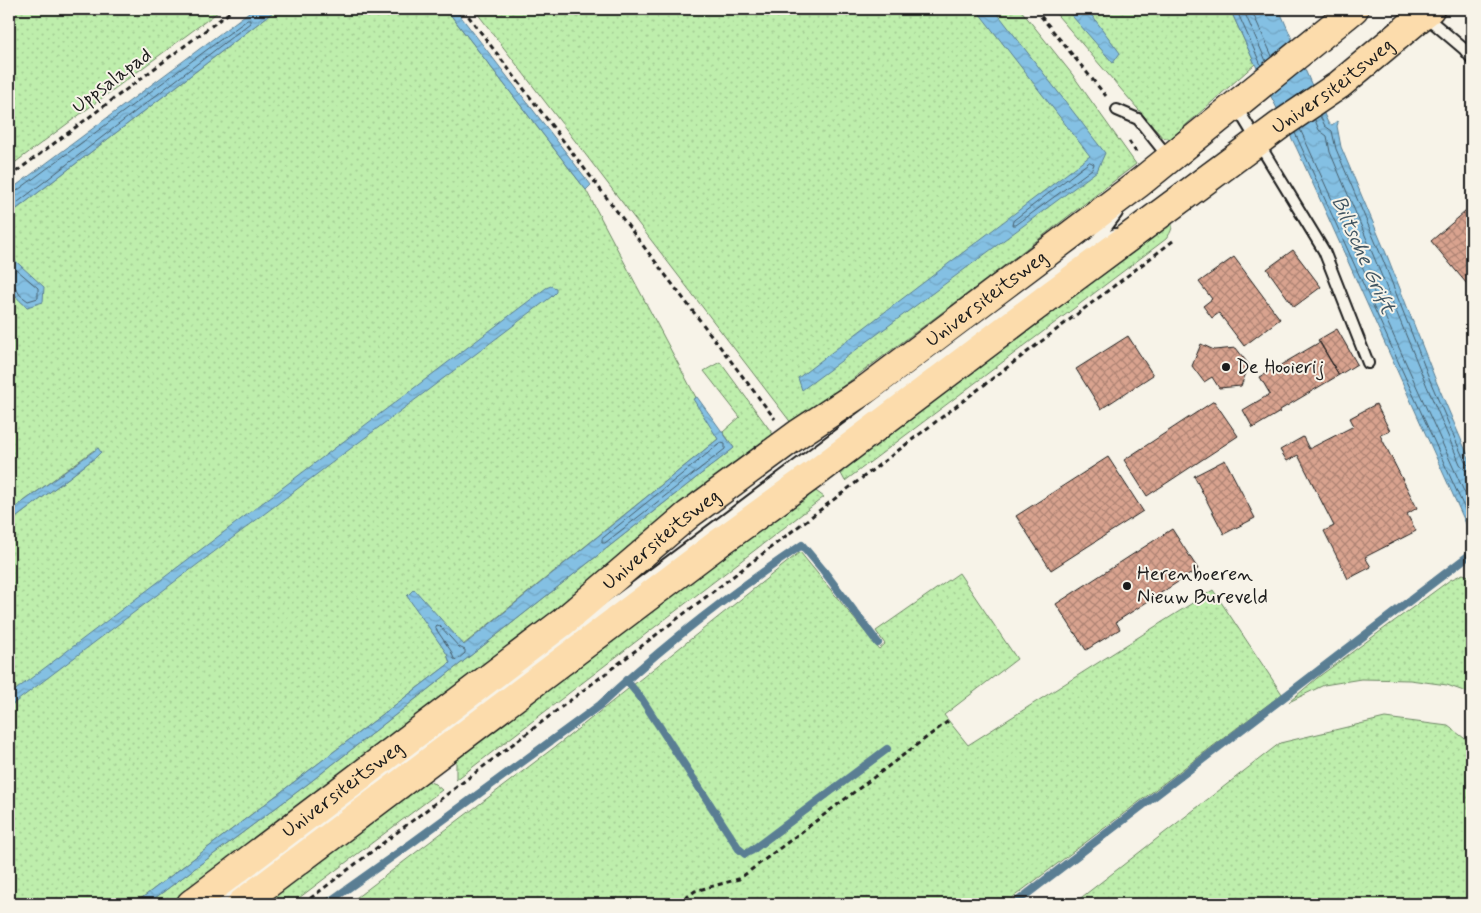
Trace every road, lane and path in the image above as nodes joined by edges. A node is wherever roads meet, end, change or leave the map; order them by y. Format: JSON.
{"nodes":[{"id":1,"x":234,"y":9,"type":"edge"},
{"id":2,"x":463,"y":9,"type":"edge"},
{"id":3,"x":1035,"y":9,"type":"edge"},
{"id":4,"x":1354,"y":9,"type":"edge"},
{"id":5,"x":1424,"y":11,"type":"edge"},
{"id":6,"x":1472,"y":59,"type":"edge"},
{"id":7,"x":1236,"y":105,"type":"junction"},
{"id":8,"x":1118,"y":110,"type":"joint"},
{"id":9,"x":1259,"y":142,"type":"junction"},
{"id":10,"x":1169,"y":159,"type":"junction"},
{"id":11,"x":9,"y":177,"type":"edge"},
{"id":12,"x":1138,"y":184,"type":"junction"},
{"id":13,"x":1166,"y":210,"type":"junction"},
{"id":14,"x":1094,"y":243,"type":"junction"},
{"id":15,"x":1368,"y":363,"type":"dead end"},
{"id":16,"x":790,"y":440,"type":"junction"},
{"id":17,"x":951,"y":719,"type":"dead end"},
{"id":18,"x":191,"y":904,"type":"edge"},
{"id":19,"x":215,"y":904,"type":"edge"},
{"id":20,"x":241,"y":904,"type":"edge"},
{"id":21,"x":303,"y":904,"type":"edge"},
{"id":22,"x":678,"y":904,"type":"edge"}],
"edges":[{"from":1,"to":11,"type":"path","name":"Uppsalapad"},
{"from":2,"to":16,"type":"path"},
{"from":3,"to":8,"type":"path"},
{"from":4,"to":7,"type":"main road","name":"Universiteitsweg"},
{"from":5,"to":6,"type":"lane"},
{"from":5,"to":9,"type":"main road","name":"Universiteitsweg"},
{"from":7,"to":9,"type":"lane"},
{"from":7,"to":10,"type":"main road","name":"Universiteitsweg"},
{"from":8,"to":10,"type":"lane"},
{"from":9,"to":13,"type":"main road","name":"Universiteitsweg"},
{"from":9,"to":15,"type":"lane"},
{"from":10,"to":12,"type":"main road","name":"Universiteitsweg"},
{"from":12,"to":14,"type":"lane","name":"Universiteitsweg"},
{"from":12,"to":16,"type":"main road","name":"Universiteitsweg"},
{"from":13,"to":14,"type":"lane","name":"Universiteitsweg"},
{"from":13,"to":20,"type":"main road","name":"Universiteitsweg"},
{"from":13,"to":21,"type":"path"},
{"from":14,"to":19,"type":"lane","name":"Universiteitsweg"},
{"from":16,"to":18,"type":"main road","name":"Universiteitsweg"},
{"from":17,"to":22,"type":"path"}]}
